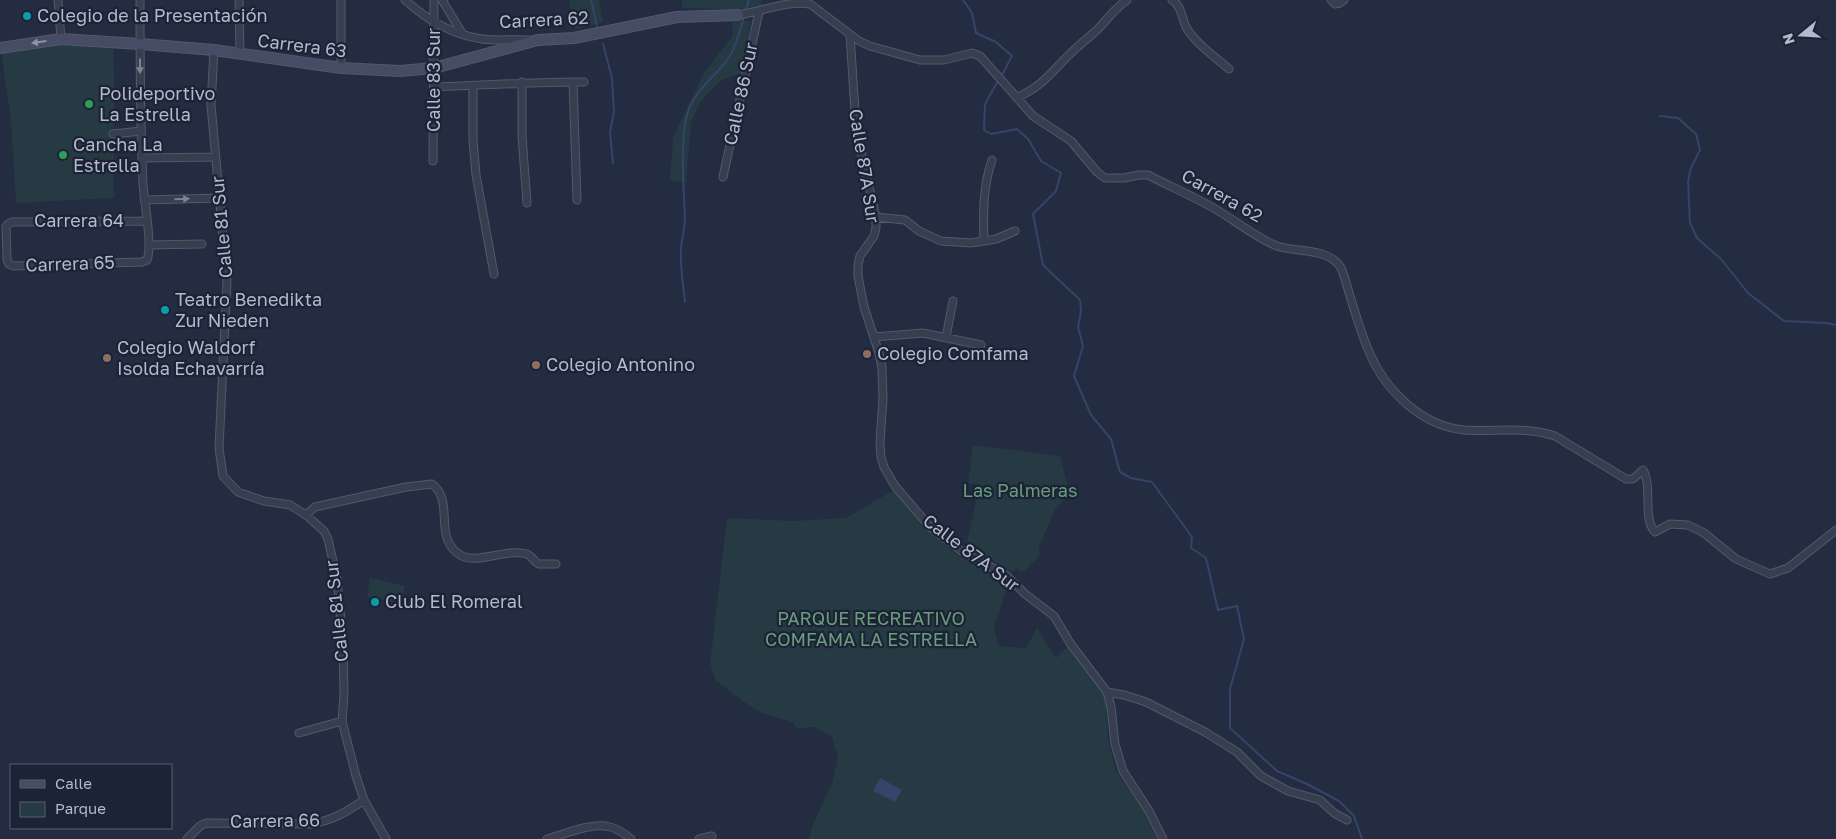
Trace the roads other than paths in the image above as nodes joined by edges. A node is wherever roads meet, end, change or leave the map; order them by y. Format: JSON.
{"nodes":[{"id":1,"x":58,"y":0,"type":"edge"},
{"id":2,"x":140,"y":0,"type":"edge"},
{"id":3,"x":239,"y":0,"type":"edge"},
{"id":4,"x":341,"y":0,"type":"edge"},
{"id":5,"x":405,"y":0,"type":"edge"},
{"id":6,"x":434,"y":0,"type":"edge"},
{"id":7,"x":442,"y":0,"type":"edge"},
{"id":8,"x":1127,"y":0,"type":"edge"},
{"id":9,"x":1172,"y":0,"type":"edge"},
{"id":10,"x":1331,"y":0,"type":"edge"},
{"id":11,"x":1344,"y":0,"type":"edge"},
{"id":12,"x":810,"y":2,"type":"edge"},
{"id":13,"x":759,"y":12,"type":"junction"},
{"id":14,"x":738,"y":15,"type":"joint"},
{"id":15,"x":434,"y":21,"type":"junction"},
{"id":16,"x":462,"y":34,"type":"junction"},
{"id":17,"x":850,"y":34,"type":"junction"},
{"id":18,"x":61,"y":39,"type":"junction"},
{"id":19,"x":538,"y":40,"type":"junction"},
{"id":20,"x":140,"y":44,"type":"junction"},
{"id":21,"x":0,"y":48,"type":"edge"},
{"id":22,"x":214,"y":50,"type":"junction"},
{"id":23,"x":240,"y":54,"type":"junction"},
{"id":24,"x":341,"y":68,"type":"junction"},
{"id":25,"x":434,"y":68,"type":"junction"},
{"id":26,"x":1229,"y":69,"type":"dead end"},
{"id":27,"x":522,"y":82,"type":"junction"},
{"id":28,"x":573,"y":82,"type":"junction"},
{"id":29,"x":584,"y":82,"type":"dead end"},
{"id":30,"x":472,"y":86,"type":"junction"},
{"id":31,"x":434,"y":87,"type":"junction"},
{"id":32,"x":1018,"y":97,"type":"junction"},
{"id":33,"x":141,"y":131,"type":"junction"},
{"id":34,"x":113,"y":134,"type":"dead end"},
{"id":35,"x":216,"y":157,"type":"junction"},
{"id":36,"x":142,"y":158,"type":"junction"},
{"id":37,"x":992,"y":160,"type":"dead end"},
{"id":38,"x":433,"y":161,"type":"dead end"},
{"id":39,"x":724,"y":177,"type":"dead end"},
{"id":40,"x":220,"y":198,"type":"junction"},
{"id":41,"x":144,"y":200,"type":"junction"},
{"id":42,"x":577,"y":200,"type":"dead end"},
{"id":43,"x":527,"y":203,"type":"dead end"},
{"id":44,"x":876,"y":218,"type":"junction"},
{"id":45,"x":147,"y":220,"type":"junction"},
{"id":46,"x":12,"y":222,"type":"joint"},
{"id":47,"x":1015,"y":231,"type":"dead end"},
{"id":48,"x":984,"y":241,"type":"junction"},
{"id":49,"x":202,"y":244,"type":"dead end"},
{"id":50,"x":149,"y":245,"type":"junction"},
{"id":51,"x":494,"y":274,"type":"dead end"},
{"id":52,"x":953,"y":301,"type":"dead end"},
{"id":53,"x":874,"y":337,"type":"junction"},
{"id":54,"x":946,"y":337,"type":"junction"},
{"id":55,"x":981,"y":345,"type":"dead end"},
{"id":56,"x":306,"y":515,"type":"junction"},
{"id":57,"x":1836,"y":530,"type":"edge"},
{"id":58,"x":556,"y":564,"type":"dead end"},
{"id":59,"x":1107,"y":692,"type":"junction"},
{"id":60,"x":342,"y":721,"type":"junction"},
{"id":61,"x":299,"y":733,"type":"dead end"},
{"id":62,"x":364,"y":800,"type":"junction"},
{"id":63,"x":1347,"y":820,"type":"dead end"},
{"id":64,"x":712,"y":836,"type":"dead end"},
{"id":65,"x":187,"y":839,"type":"edge"},
{"id":66,"x":386,"y":839,"type":"edge"},
{"id":67,"x":547,"y":839,"type":"edge"},
{"id":68,"x":631,"y":839,"type":"edge"},
{"id":69,"x":699,"y":839,"type":"edge"},
{"id":70,"x":1164,"y":839,"type":"edge"}],
"edges":[{"from":1,"to":18,"type":"street"},
{"from":2,"to":20,"type":"street"},
{"from":3,"to":23,"type":"street"},
{"from":4,"to":24,"type":"street"},
{"from":5,"to":15,"type":"street","name":"Carrera 62"},
{"from":6,"to":15,"type":"street","name":"Calle 83 Sur"},
{"from":7,"to":16,"type":"street"},
{"from":8,"to":32,"type":"street"},
{"from":9,"to":26,"type":"street"},
{"from":10,"to":11,"type":"street"},
{"from":12,"to":13,"type":"street","name":"Carrera 62"},
{"from":12,"to":17,"type":"street","name":"Carrera 62"},
{"from":13,"to":14,"type":"street","name":"Carrera 62"},
{"from":13,"to":39,"type":"street","name":"Calle 86 Sur"},
{"from":14,"to":19,"type":"street","name":"Carrera 62"},
{"from":15,"to":16,"type":"street","name":"Carrera 62"},
{"from":15,"to":25,"type":"street","name":"Calle 83 Sur"},
{"from":16,"to":19,"type":"street","name":"Carrera 62"},
{"from":17,"to":32,"type":"street","name":"Carrera 62"},
{"from":17,"to":44,"type":"street","name":"Calle 87A Sur"},
{"from":18,"to":20,"type":"street","name":"Carrera 63"},
{"from":18,"to":21,"type":"street","name":"Carrera 63","one_way":true},
{"from":19,"to":25,"type":"street","name":"Carrera 63"},
{"from":20,"to":22,"type":"street","name":"Carrera 63"},
{"from":20,"to":33,"type":"street","one_way":true},
{"from":22,"to":23,"type":"street","name":"Carrera 63"},
{"from":22,"to":35,"type":"street","name":"Calle 81 Sur"},
{"from":23,"to":24,"type":"street","name":"Carrera 63"},
{"from":24,"to":25,"type":"street","name":"Carrera 63"},
{"from":25,"to":31,"type":"street","name":"Calle 83 Sur"},
{"from":27,"to":28,"type":"street"},
{"from":27,"to":30,"type":"street"},
{"from":27,"to":43,"type":"street"},
{"from":28,"to":29,"type":"street"},
{"from":28,"to":42,"type":"street"},
{"from":30,"to":31,"type":"street"},
{"from":30,"to":51,"type":"street"},
{"from":31,"to":38,"type":"street","name":"Calle 83 Sur"},
{"from":32,"to":57,"type":"street","name":"Carrera 62"},
{"from":33,"to":34,"type":"street"},
{"from":33,"to":36,"type":"street"},
{"from":35,"to":36,"type":"street"},
{"from":35,"to":40,"type":"street","name":"Calle 81 Sur"},
{"from":36,"to":41,"type":"street"},
{"from":37,"to":48,"type":"street"},
{"from":41,"to":40,"type":"street","name":"Carrera 64","one_way":true},
{"from":40,"to":56,"type":"street","name":"Calle 81 Sur"},
{"from":41,"to":45,"type":"street"},
{"from":44,"to":48,"type":"street"},
{"from":44,"to":53,"type":"street","name":"Calle 87A Sur"},
{"from":45,"to":46,"type":"street","name":"Carrera 64"},
{"from":45,"to":50,"type":"street"},
{"from":46,"to":50,"type":"street","name":"Carrera 65"},
{"from":47,"to":48,"type":"street"},
{"from":49,"to":50,"type":"street"},
{"from":52,"to":54,"type":"street"},
{"from":53,"to":54,"type":"street"},
{"from":53,"to":59,"type":"street","name":"Calle 87A Sur"},
{"from":54,"to":55,"type":"street"},
{"from":56,"to":58,"type":"street"},
{"from":56,"to":60,"type":"street","name":"Calle 81 Sur"},
{"from":59,"to":63,"type":"street"},
{"from":59,"to":70,"type":"street","name":"Calle 87A Sur"},
{"from":60,"to":61,"type":"street"},
{"from":60,"to":62,"type":"street","name":"Calle 81 Sur"},
{"from":62,"to":65,"type":"street","name":"Carrera 66"},
{"from":62,"to":66,"type":"street","name":"Calle 81 Sur"},
{"from":64,"to":69,"type":"street"},
{"from":67,"to":68,"type":"street"}]}
